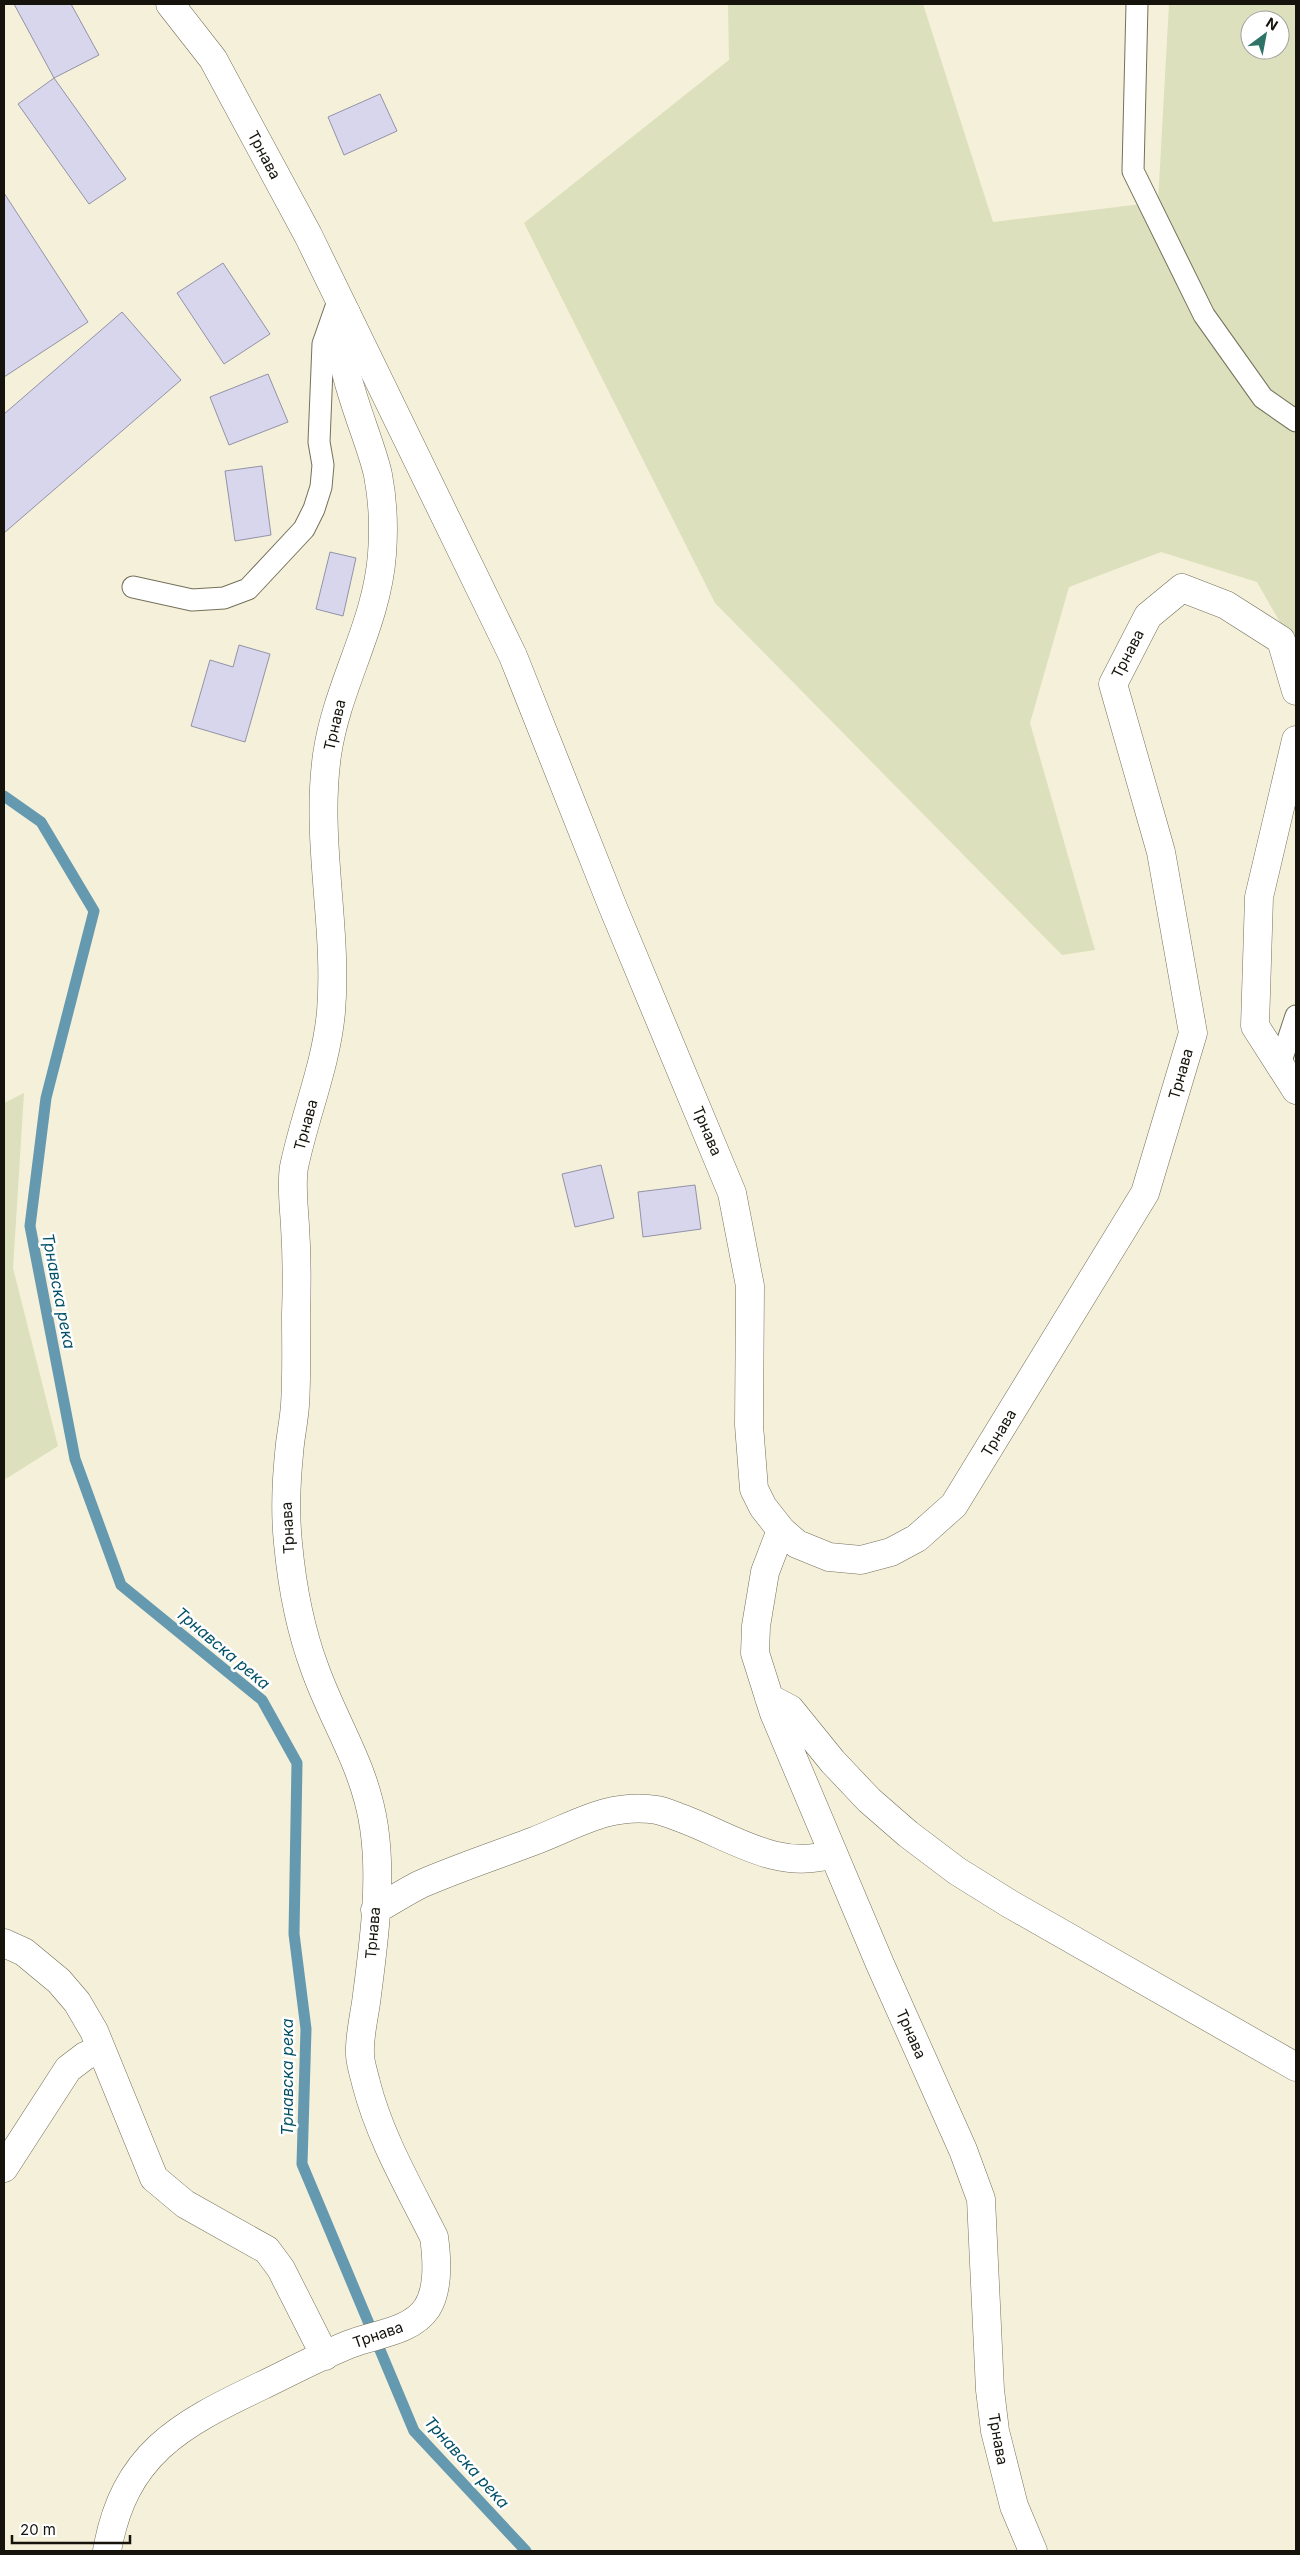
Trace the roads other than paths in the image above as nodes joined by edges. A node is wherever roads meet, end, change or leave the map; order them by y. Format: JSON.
{"nodes":[{"id":1,"x":170,"y":4,"type":"edge"},
{"id":2,"x":1137,"y":4,"type":"edge"},
{"id":3,"x":342,"y":306,"type":"junction"},
{"id":4,"x":1296,"y":421,"type":"edge"},
{"id":5,"x":133,"y":587,"type":"dead end"},
{"id":6,"x":1296,"y":691,"type":"edge"},
{"id":7,"x":1296,"y":740,"type":"edge"},
{"id":8,"x":1296,"y":1016,"type":"edge"},
{"id":9,"x":1280,"y":1064,"type":"junction"},
{"id":10,"x":1296,"y":1090,"type":"edge"},
{"id":11,"x":781,"y":1530,"type":"junction"},
{"id":12,"x":769,"y":1698,"type":"junction"},
{"id":13,"x":832,"y":1854,"type":"junction"},
{"id":14,"x":375,"y":1910,"type":"junction"},
{"id":15,"x":4,"y":1943,"type":"edge"},
{"id":16,"x":101,"y":2049,"type":"junction"},
{"id":17,"x":1296,"y":2066,"type":"edge"},
{"id":18,"x":4,"y":2168,"type":"edge"},
{"id":19,"x":325,"y":2356,"type":"junction"},
{"id":20,"x":107,"y":2551,"type":"edge"},
{"id":21,"x":1033,"y":2551,"type":"edge"}],
"edges":[{"from":1,"to":3,"type":"street","name":"Трнава"},
{"from":2,"to":4,"type":"lane"},
{"from":3,"to":5,"type":"lane"},
{"from":3,"to":11,"type":"street","name":"Трнава"},
{"from":3,"to":14,"type":"street","name":"Трнава"},
{"from":6,"to":11,"type":"street","name":"Трнава"},
{"from":7,"to":9,"type":"street"},
{"from":8,"to":9,"type":"lane"},
{"from":9,"to":10,"type":"street"},
{"from":11,"to":12,"type":"street","name":"Трнава"},
{"from":12,"to":13,"type":"street","name":"Трнава"},
{"from":12,"to":17,"type":"street"},
{"from":13,"to":14,"type":"street"},
{"from":13,"to":21,"type":"street","name":"Трнава"},
{"from":14,"to":19,"type":"street","name":"Трнава"},
{"from":15,"to":16,"type":"street"},
{"from":16,"to":18,"type":"street"},
{"from":16,"to":19,"type":"street"},
{"from":19,"to":20,"type":"street","name":"Трнава"}]}
